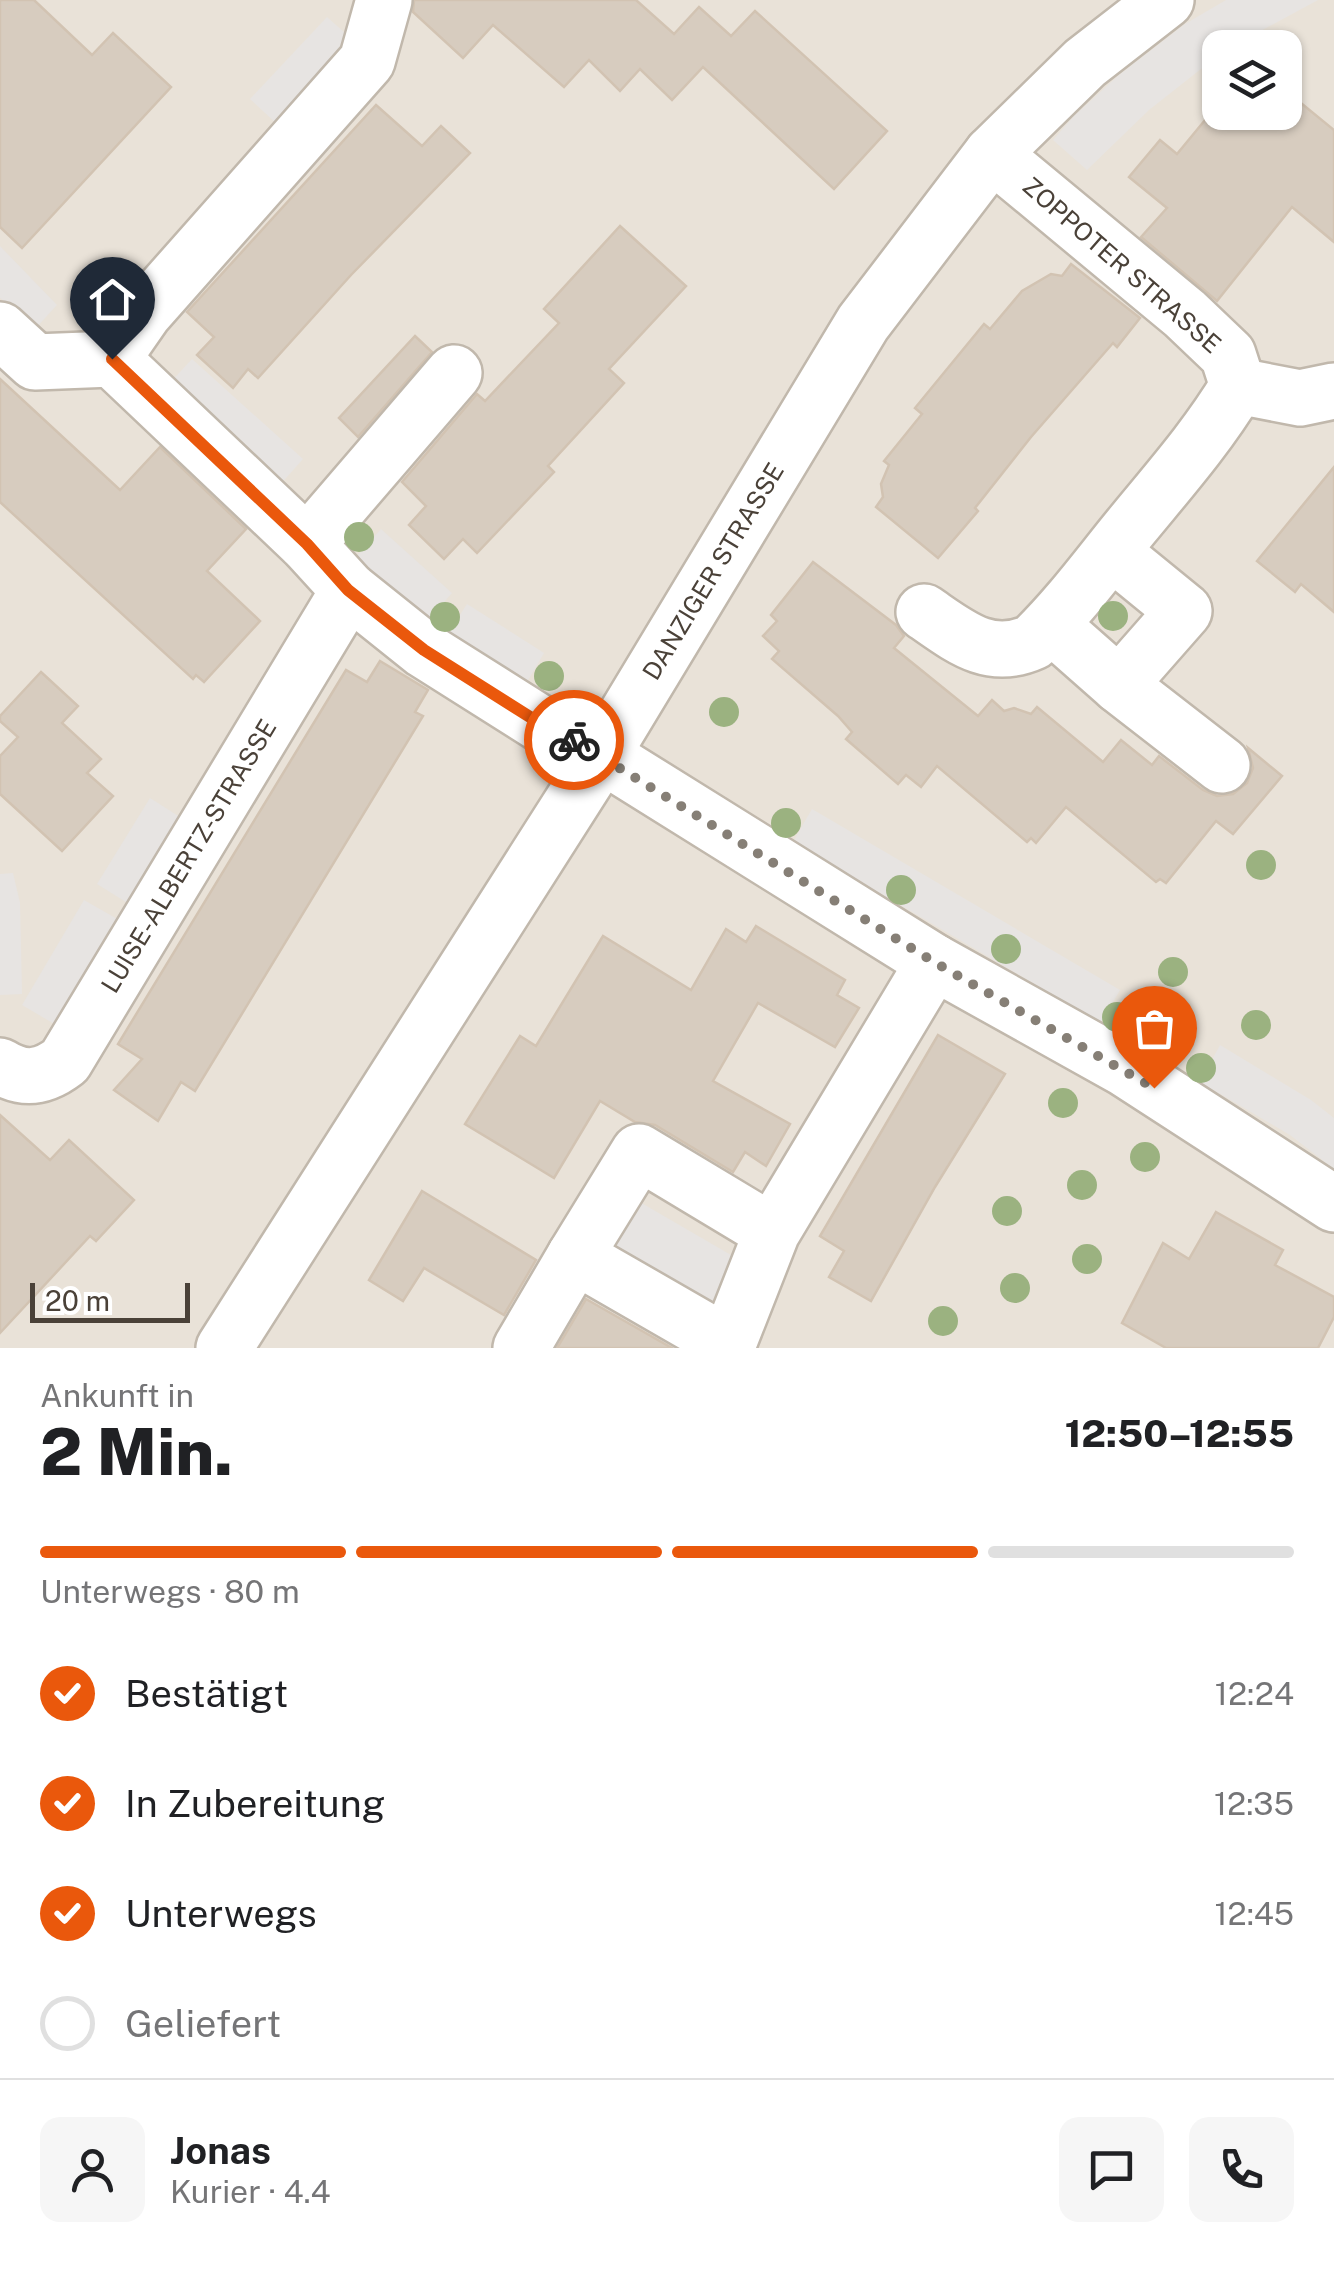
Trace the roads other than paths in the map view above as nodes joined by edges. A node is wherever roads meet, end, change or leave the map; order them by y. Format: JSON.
{"nodes":[{"id":1,"x":384,"y":0,"type":"edge"},
{"id":2,"x":1166,"y":0,"type":"edge"},
{"id":3,"x":992,"y":154,"type":"junction"},
{"id":4,"x":0,"y":330,"type":"edge"},
{"id":5,"x":112,"y":359,"type":"junction"},
{"id":6,"x":454,"y":373,"type":"dead end"},
{"id":7,"x":1238,"y":386,"type":"junction"},
{"id":8,"x":1334,"y":391,"type":"edge"},
{"id":9,"x":307,"y":544,"type":"junction"},
{"id":10,"x":1113,"y":553,"type":"junction"},
{"id":11,"x":348,"y":590,"type":"junction"},
{"id":12,"x":924,"y":612,"type":"dead end"},
{"id":13,"x":1051,"y":625,"type":"junction"},
{"id":14,"x":1119,"y":685,"type":"junction"},
{"id":15,"x":602,"y":755,"type":"junction"},
{"id":16,"x":1222,"y":765,"type":"dead end"},
{"id":17,"x":934,"y":962,"type":"junction"},
{"id":18,"x":0,"y":1066,"type":"edge"},
{"id":19,"x":1334,"y":1204,"type":"edge"},
{"id":20,"x":772,"y":1232,"type":"junction"},
{"id":21,"x":576,"y":1256,"type":"junction"},
{"id":22,"x":224,"y":1348,"type":"edge"},
{"id":23,"x":521,"y":1348,"type":"edge"}],
"edges":[{"from":1,"to":5,"type":"street"},
{"from":2,"to":3,"type":"street","name":"DANZIGER STRASSE"},
{"from":3,"to":7,"type":"street","name":"ZOPPOTER STRASSE"},
{"from":3,"to":15,"type":"street","name":"DANZIGER STRASSE"},
{"from":4,"to":5,"type":"street"},
{"from":5,"to":9,"type":"street"},
{"from":6,"to":9,"type":"street"},
{"from":7,"to":8,"type":"street"},
{"from":7,"to":10,"type":"street"},
{"from":9,"to":11,"type":"street"},
{"from":10,"to":13,"type":"street"},
{"from":10,"to":14,"type":"street"},
{"from":11,"to":15,"type":"street"},
{"from":11,"to":18,"type":"street","name":"LUISE-ALBERTZ-STRASSE"},
{"from":12,"to":13,"type":"street"},
{"from":13,"to":14,"type":"street"},
{"from":14,"to":16,"type":"street"},
{"from":15,"to":17,"type":"street"},
{"from":15,"to":22,"type":"street","name":"DANZIGER STRASSE"},
{"from":17,"to":19,"type":"street"},
{"from":17,"to":20,"type":"street"},
{"from":20,"to":21,"type":"street"},
{"from":20,"to":21,"type":"street"},
{"from":21,"to":23,"type":"street"}]}
